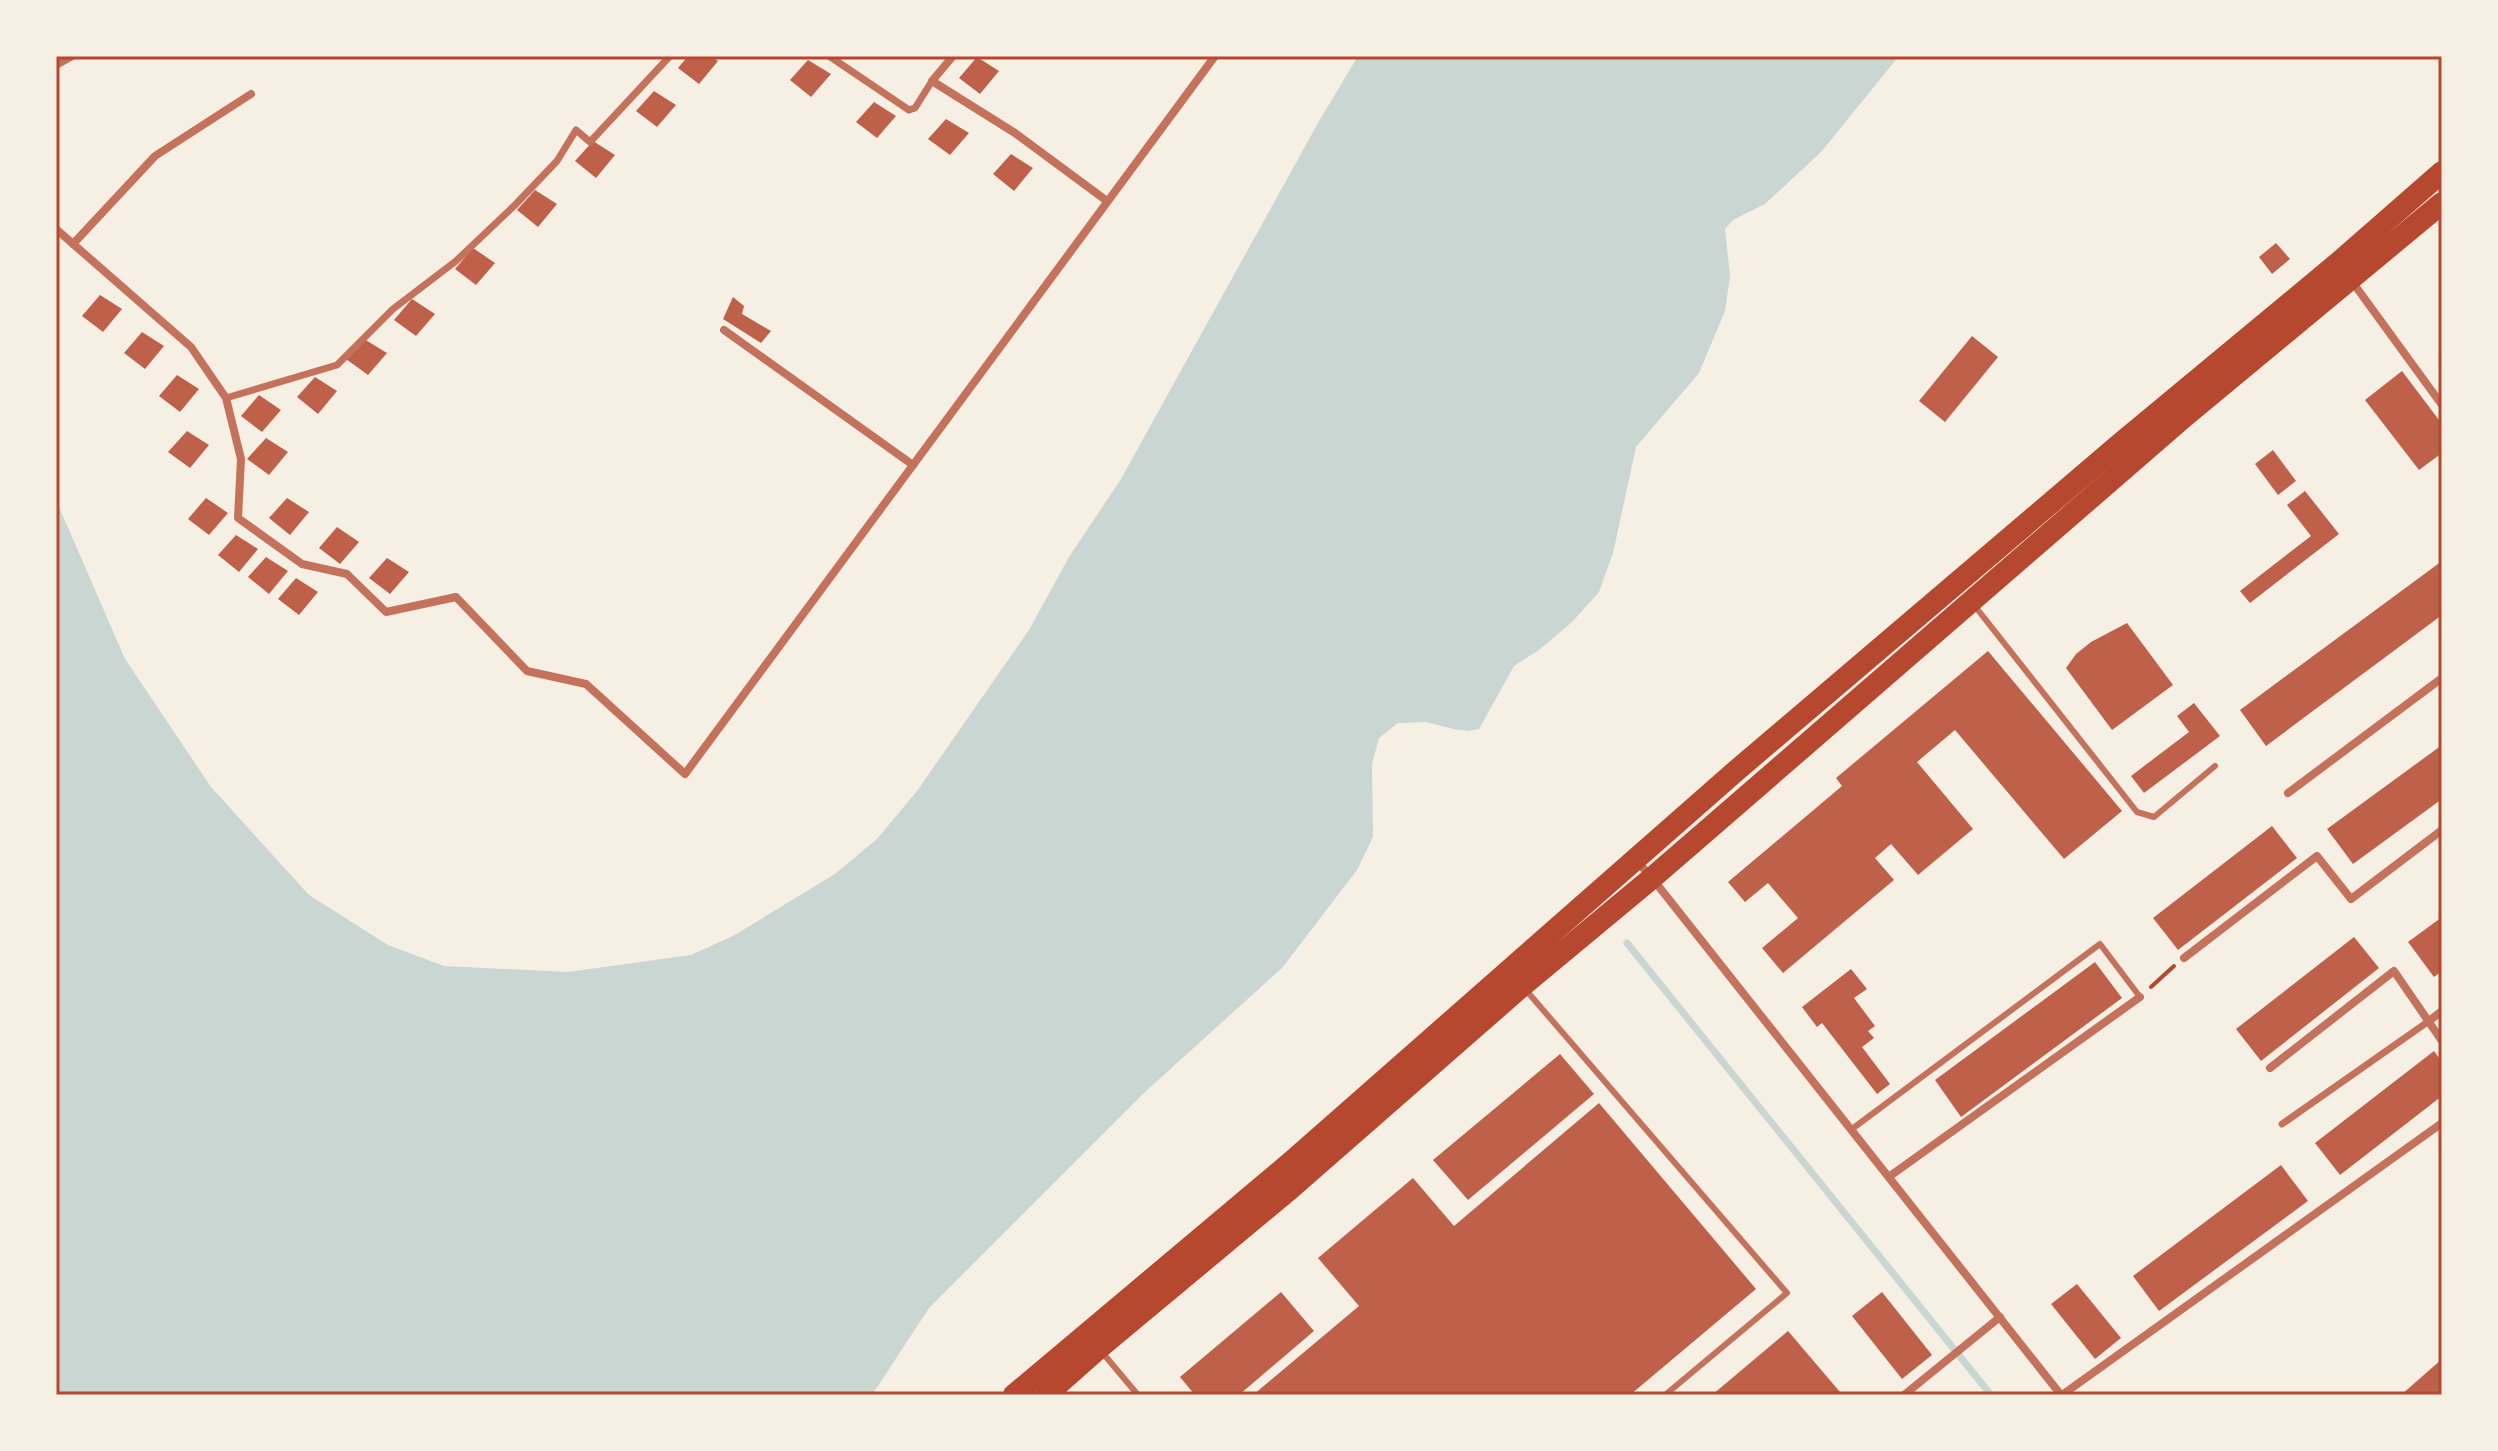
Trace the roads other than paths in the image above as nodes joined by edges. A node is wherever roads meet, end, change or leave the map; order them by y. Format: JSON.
{"nodes":[{"id":1,"x":72,"y":56,"type":"edge"},
{"id":2,"x":670,"y":56,"type":"edge"},
{"id":3,"x":829,"y":56,"type":"edge"},
{"id":4,"x":953,"y":56,"type":"edge"},
{"id":5,"x":1215,"y":56,"type":"edge"},
{"id":6,"x":56,"y":65,"type":"edge"},
{"id":7,"x":932,"y":81,"type":"junction"},
{"id":8,"x":251,"y":94,"type":"dead end"},
{"id":9,"x":2442,"y":172,"type":"edge"},
{"id":10,"x":1107,"y":201,"type":"junction"},
{"id":11,"x":2442,"y":203,"type":"edge"},
{"id":12,"x":56,"y":229,"type":"edge"},
{"id":13,"x":73,"y":244,"type":"junction"},
{"id":14,"x":2351,"y":280,"type":"junction"},
{"id":15,"x":724,"y":330,"type":"dead end"},
{"id":16,"x":226,"y":398,"type":"junction"},
{"id":17,"x":2442,"y":405,"type":"edge"},
{"id":18,"x":913,"y":465,"type":"junction"},
{"id":19,"x":1971,"y":601,"type":"junction"},
{"id":20,"x":2442,"y":678,"type":"edge"},
{"id":21,"x":2215,"y":766,"type":"dead end"},
{"id":22,"x":2288,"y":793,"type":"dead end"},
{"id":23,"x":2442,"y":830,"type":"edge"},
{"id":24,"x":1635,"y":859,"type":"junction"},
{"id":25,"x":1652,"y":878,"type":"junction"},
{"id":26,"x":2184,"y":958,"type":"road end"},
{"id":27,"x":1522,"y":986,"type":"junction"},
{"id":28,"x":2140,"y":997,"type":"joint"},
{"id":29,"x":2442,"y":1011,"type":"edge"},
{"id":30,"x":2429,"y":1021,"type":"junction"},
{"id":31,"x":2442,"y":1041,"type":"edge"},
{"id":32,"x":2270,"y":1068,"type":"dead end"},
{"id":33,"x":2442,"y":1123,"type":"edge"},
{"id":34,"x":2282,"y":1124,"type":"dead end"},
{"id":35,"x":1852,"y":1129,"type":"junction"},
{"id":36,"x":1890,"y":1176,"type":"junction"},
{"id":37,"x":2000,"y":1317,"type":"junction"},
{"id":38,"x":1092,"y":1341,"type":"junction"},
{"id":39,"x":1014,"y":1395,"type":"edge"},
{"id":40,"x":1046,"y":1395,"type":"edge"},
{"id":41,"x":1138,"y":1395,"type":"edge"},
{"id":42,"x":1665,"y":1395,"type":"edge"},
{"id":43,"x":1904,"y":1395,"type":"edge"},
{"id":44,"x":2061,"y":1395,"type":"edge"}],
"edges":[{"from":1,"to":6,"type":"street"},
{"from":2,"to":16,"type":"street"},
{"from":3,"to":7,"type":"street"},
{"from":4,"to":7,"type":"street"},
{"from":5,"to":10,"type":"street"},
{"from":7,"to":10,"type":"street"},
{"from":8,"to":13,"type":"street"},
{"from":9,"to":24,"type":"highway"},
{"from":10,"to":18,"type":"street"},
{"from":11,"to":14,"type":"highway"},
{"from":12,"to":13,"type":"street"},
{"from":13,"to":16,"type":"street"},
{"from":14,"to":17,"type":"street"},
{"from":14,"to":19,"type":"highway"},
{"from":15,"to":18,"type":"street"},
{"from":16,"to":18,"type":"street"},
{"from":19,"to":21,"type":"lane"},
{"from":19,"to":25,"type":"highway"},
{"from":20,"to":22,"type":"street"},
{"from":23,"to":26,"type":"street"},
{"from":24,"to":25,"type":"street"},
{"from":24,"to":38,"type":"highway"},
{"from":25,"to":27,"type":"highway"},
{"from":25,"to":35,"type":"street"},
{"from":27,"to":38,"type":"highway"},
{"from":27,"to":42,"type":"lane"},
{"from":28,"to":35,"type":"lane"},
{"from":28,"to":36,"type":"street"},
{"from":29,"to":30,"type":"street"},
{"from":30,"to":31,"type":"street"},
{"from":30,"to":32,"type":"street"},
{"from":30,"to":34,"type":"street"},
{"from":33,"to":44,"type":"street"},
{"from":35,"to":36,"type":"street"},
{"from":36,"to":37,"type":"street"},
{"from":37,"to":43,"type":"street"},
{"from":37,"to":44,"type":"street"},
{"from":38,"to":39,"type":"highway"},
{"from":38,"to":40,"type":"highway"},
{"from":38,"to":41,"type":"lane"}]}
